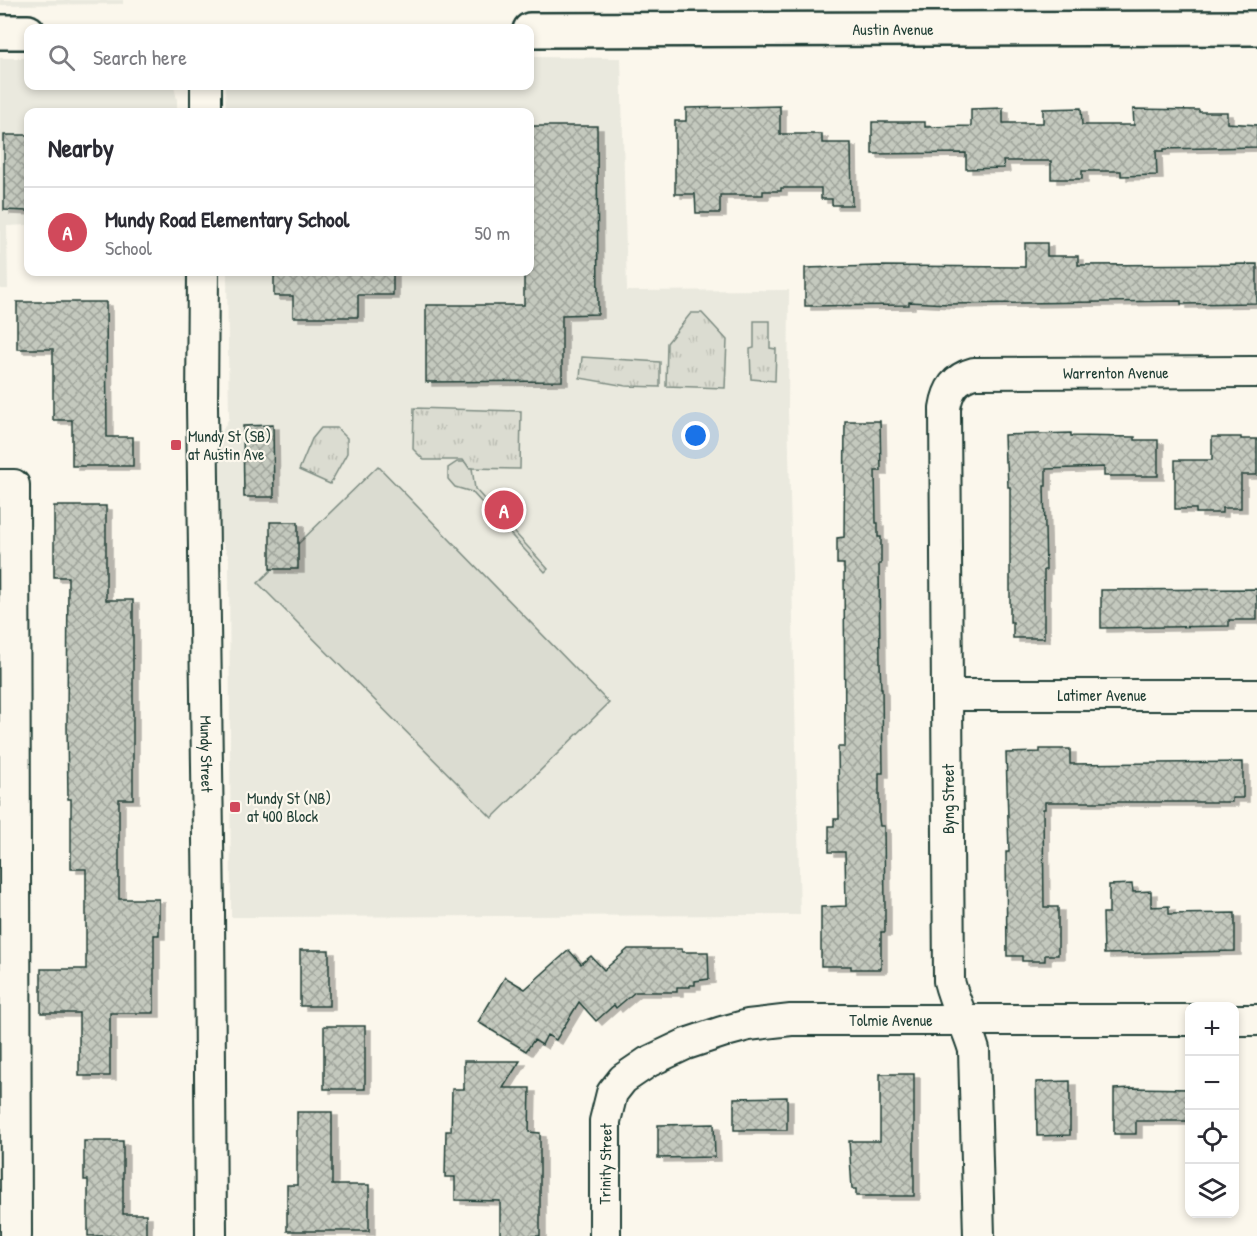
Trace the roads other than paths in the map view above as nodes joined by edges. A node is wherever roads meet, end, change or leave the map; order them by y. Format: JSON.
{"nodes":[{"id":1,"x":1257,"y":28,"type":"edge"},
{"id":2,"x":534,"y":30,"type":"edge"},
{"id":3,"x":0,"y":32,"type":"edge"},
{"id":4,"x":24,"y":32,"type":"edge"},
{"id":5,"x":206,"y":90,"type":"edge"},
{"id":6,"x":206,"y":108,"type":"edge"},
{"id":7,"x":203,"y":276,"type":"edge"},
{"id":8,"x":1257,"y":372,"type":"edge"},
{"id":9,"x":974,"y":373,"type":"joint"},
{"id":10,"x":0,"y":485,"type":"edge"},
{"id":11,"x":948,"y":695,"type":"junction"},
{"id":12,"x":1257,"y":695,"type":"edge"},
{"id":13,"x":962,"y":1019,"type":"junction"},
{"id":14,"x":1185,"y":1020,"type":"edge"},
{"id":15,"x":1239,"y":1020,"type":"edge"},
{"id":16,"x":1257,"y":1020,"type":"edge"},
{"id":17,"x":612,"y":1093,"type":"joint"},
{"id":18,"x":16,"y":1236,"type":"edge"},
{"id":19,"x":210,"y":1236,"type":"edge"},
{"id":20,"x":605,"y":1236,"type":"edge"},
{"id":21,"x":978,"y":1236,"type":"edge"}],
"edges":[{"from":1,"to":2,"type":"main road","name":"Austin Avenue"},
{"from":3,"to":4,"type":"main road"},
{"from":5,"to":6,"type":"street"},
{"from":7,"to":19,"type":"street","name":"Mundy Street"},
{"from":8,"to":9,"type":"street","name":"Warrenton Avenue"},
{"from":9,"to":11,"type":"street","name":"Byng Street"},
{"from":10,"to":18,"type":"street"},
{"from":11,"to":12,"type":"street","name":"Latimer Avenue"},
{"from":11,"to":13,"type":"street","name":"Byng Street"},
{"from":13,"to":14,"type":"street","name":"Tolmie Avenue"},
{"from":13,"to":17,"type":"street","name":"Tolmie Avenue"},
{"from":13,"to":21,"type":"street","name":"Byng Street"},
{"from":15,"to":16,"type":"street"},
{"from":17,"to":20,"type":"street","name":"Trinity Street"}]}
